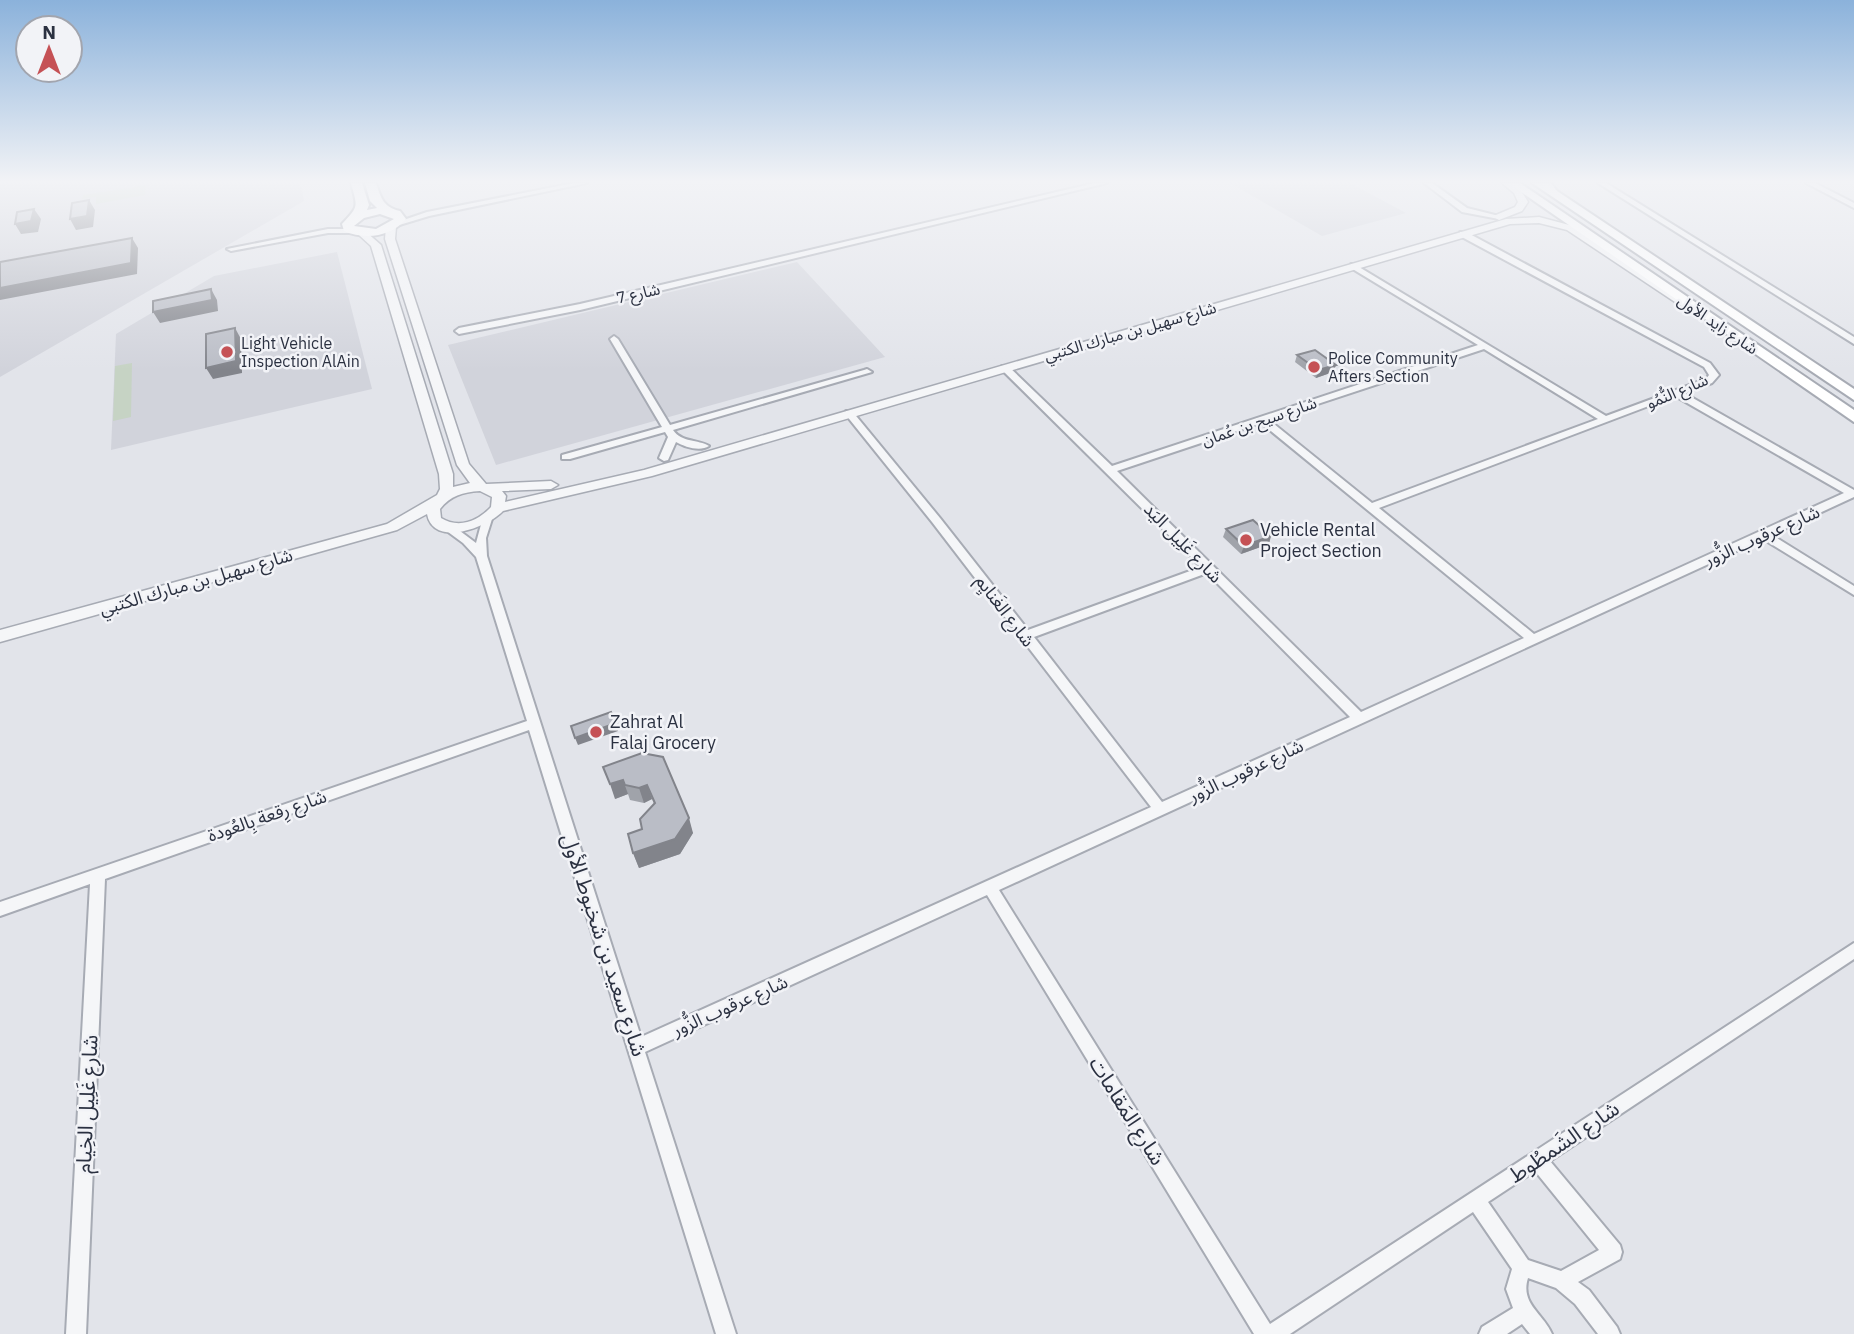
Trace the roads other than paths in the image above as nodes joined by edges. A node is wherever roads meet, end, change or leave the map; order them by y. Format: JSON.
{"nodes":[{"id":1,"x":251,"y":245,"type":"edge"},
{"id":2,"x":376,"y":245,"type":"edge"},
{"id":3,"x":392,"y":245,"type":"edge"},
{"id":4,"x":841,"y":245,"type":"edge"},
{"id":5,"x":1413,"y":245,"type":"edge"},
{"id":6,"x":1419,"y":245,"type":"edge"},
{"id":7,"x":1494,"y":245,"type":"edge"},
{"id":8,"x":1594,"y":245,"type":"edge"},
{"id":9,"x":1604,"y":245,"type":"edge"},
{"id":10,"x":1633,"y":245,"type":"edge"},
{"id":11,"x":1701,"y":245,"type":"edge"},
{"id":12,"x":231,"y":249,"type":"dead end"},
{"id":13,"x":1354,"y":266,"type":"junction"},
{"id":14,"x":459,"y":331,"type":"dead end"},
{"id":15,"x":1737,"y":336,"type":"junction"},
{"id":16,"x":614,"y":339,"type":"dead end"},
{"id":17,"x":1854,"y":341,"type":"edge"},
{"id":18,"x":1485,"y":346,"type":"junction"},
{"id":19,"x":1004,"y":368,"type":"junction"},
{"id":20,"x":867,"y":372,"type":"dead end"},
{"id":21,"x":1676,"y":393,"type":"junction"},
{"id":22,"x":1854,"y":396,"type":"edge"},
{"id":23,"x":849,"y":413,"type":"junction"},
{"id":24,"x":1854,"y":417,"type":"edge"},
{"id":25,"x":1604,"y":419,"type":"junction"},
{"id":26,"x":1263,"y":420,"type":"junction"},
{"id":27,"x":671,"y":433,"type":"junction"},
{"id":28,"x":705,"y":446,"type":"junction"},
{"id":29,"x":566,"y":457,"type":"dead end"},
{"id":30,"x":664,"y":458,"type":"junction"},
{"id":31,"x":1112,"y":469,"type":"junction"},
{"id":32,"x":484,"y":488,"type":"junction"},
{"id":33,"x":1853,"y":493,"type":"edge"},
{"id":34,"x":439,"y":500,"type":"junction"},
{"id":35,"x":498,"y":508,"type":"junction"},
{"id":36,"x":1370,"y":508,"type":"junction"},
{"id":37,"x":487,"y":519,"type":"junction"},
{"id":38,"x":444,"y":526,"type":"junction"},
{"id":39,"x":392,"y":527,"type":"junction"},
{"id":40,"x":1764,"y":535,"type":"junction"},
{"id":41,"x":481,"y":556,"type":"junction"},
{"id":42,"x":1207,"y":569,"type":"junction"},
{"id":43,"x":1854,"y":591,"type":"edge"},
{"id":44,"x":0,"y":636,"type":"edge"},
{"id":45,"x":1024,"y":636,"type":"junction"},
{"id":46,"x":1534,"y":640,"type":"junction"},
{"id":47,"x":1360,"y":719,"type":"junction"},
{"id":48,"x":533,"y":724,"type":"junction"},
{"id":49,"x":1161,"y":810,"type":"junction"},
{"id":50,"x":98,"y":875,"type":"junction"},
{"id":51,"x":989,"y":888,"type":"junction"},
{"id":52,"x":0,"y":909,"type":"edge"},
{"id":53,"x":1854,"y":950,"type":"edge"},
{"id":54,"x":638,"y":1048,"type":"junction"},
{"id":55,"x":1537,"y":1159,"type":"junction"},
{"id":56,"x":1476,"y":1200,"type":"junction"},
{"id":57,"x":1522,"y":1267,"type":"junction"},
{"id":58,"x":1562,"y":1281,"type":"junction"},
{"id":59,"x":1524,"y":1312,"type":"junction"},
{"id":60,"x":76,"y":1334,"type":"edge"},
{"id":61,"x":726,"y":1334,"type":"edge"},
{"id":62,"x":1265,"y":1334,"type":"edge"},
{"id":63,"x":1273,"y":1334,"type":"edge"},
{"id":64,"x":1489,"y":1334,"type":"edge"},
{"id":65,"x":1542,"y":1334,"type":"edge"},
{"id":66,"x":1610,"y":1334,"type":"edge"}],
"edges":[{"from":1,"to":12,"type":"street"},
{"from":2,"to":34,"type":"street"},
{"from":3,"to":32,"type":"street"},
{"from":4,"to":14,"type":"street","name":"شارع 7"},
{"from":5,"to":28,"type":"street","name":"شارع سهيل بن مبارك الكتبي"},
{"from":6,"to":13,"type":"street","name":"شارع سهيل بن مبارك الكتبي"},
{"from":7,"to":21,"type":"street","name":"شارع النُّمُو"},
{"from":8,"to":15,"type":"street","name":"شارع سهيل بن مبارك الكتبي"},
{"from":9,"to":15,"type":"main road","name":"شارع زايد الأول"},
{"from":10,"to":22,"type":"main road","name":"شارع زايد الأول"},
{"from":11,"to":17,"type":"street"},
{"from":13,"to":18,"type":"street"},
{"from":13,"to":19,"type":"street","name":"شارع سهيل بن مبارك الكتبي"},
{"from":15,"to":24,"type":"main road","name":"شارع زايد الأول"},
{"from":16,"to":27,"type":"street"},
{"from":18,"to":25,"type":"street"},
{"from":18,"to":26,"type":"street","name":"شارع سيح بن عُمان"},
{"from":19,"to":23,"type":"street","name":"شارع سهيل بن مبارك الكتبي"},
{"from":19,"to":31,"type":"street","name":"شارع غَلِيل اليَد"},
{"from":20,"to":27,"type":"street"},
{"from":21,"to":25,"type":"street","name":"شارع النُّمُو"},
{"from":21,"to":33,"type":"street"},
{"from":23,"to":35,"type":"street","name":"شارع سهيل بن مبارك الكتبي"},
{"from":23,"to":45,"type":"street","name":"شارع الغَنايِم"},
{"from":25,"to":36,"type":"street","name":"شارع النُّمُو"},
{"from":26,"to":31,"type":"street","name":"شارع سيح بن عُمان"},
{"from":26,"to":36,"type":"street"},
{"from":27,"to":28,"type":"street"},
{"from":27,"to":29,"type":"street"},
{"from":27,"to":30,"type":"street"},
{"from":28,"to":30,"type":"street","name":"شارع سهيل بن مبارك الكتبي"},
{"from":30,"to":32,"type":"street","name":"شارع سهيل بن مبارك الكتبي"},
{"from":31,"to":42,"type":"street","name":"شارع غَلِيل اليَد"},
{"from":32,"to":34,"type":"street","name":"شارع سهيل بن مبارك الكتبي"},
{"from":32,"to":35,"type":"street"},
{"from":33,"to":40,"type":"street","name":"شارع عرقوب الزُّور"},
{"from":34,"to":38,"type":"street"},
{"from":34,"to":39,"type":"street","name":"شارع سهيل بن مبارك الكتبي"},
{"from":35,"to":37,"type":"street"},
{"from":36,"to":46,"type":"street"},
{"from":37,"to":38,"type":"street","name":"شارع سهيل بن مبارك الكتبي"},
{"from":37,"to":41,"type":"street","name":"شارع سعيد بن شخبوط الأول"},
{"from":38,"to":39,"type":"street","name":"شارع سهيل بن مبارك الكتبي"},
{"from":38,"to":41,"type":"street","name":"شارع سعيد بن شخبوط الأول"},
{"from":39,"to":44,"type":"street","name":"شارع سهيل بن مبارك الكتبي"},
{"from":40,"to":43,"type":"street"},
{"from":40,"to":46,"type":"street","name":"شارع عرقوب الزُّور"},
{"from":41,"to":48,"type":"street","name":"شارع سعيد بن شخبوط الأول"},
{"from":42,"to":45,"type":"street"},
{"from":42,"to":47,"type":"street","name":"شارع غَلِيل اليَد"},
{"from":45,"to":49,"type":"street","name":"شارع الغَنايِم"},
{"from":46,"to":47,"type":"street","name":"شارع عرقوب الزُّور"},
{"from":47,"to":49,"type":"street","name":"شارع عرقوب الزُّور"},
{"from":48,"to":50,"type":"street","name":"شارع رِقعة بِالعُودة"},
{"from":48,"to":54,"type":"street","name":"شارع سعيد بن شخبوط الأول"},
{"from":49,"to":51,"type":"street","name":"شارع عرقوب الزُّور"},
{"from":50,"to":52,"type":"street","name":"شارع رِقعة بِالعُودة"},
{"from":50,"to":60,"type":"street","name":"شارع غَلِيل الخِيام"},
{"from":51,"to":54,"type":"street","name":"شارع عرقوب الزُّور"},
{"from":51,"to":62,"type":"street","name":"شارع المَقامات"},
{"from":53,"to":55,"type":"street","name":"شارع الشَمطُوط"},
{"from":54,"to":61,"type":"street","name":"شارع سعيد بن شخبوط الأول"},
{"from":55,"to":56,"type":"street","name":"شارع الشَمطُوط"},
{"from":55,"to":58,"type":"street"},
{"from":56,"to":57,"type":"street"},
{"from":56,"to":63,"type":"street","name":"شارع الشَمطُوط"},
{"from":57,"to":58,"type":"street"},
{"from":57,"to":59,"type":"street"},
{"from":58,"to":66,"type":"street"},
{"from":59,"to":64,"type":"street"},
{"from":59,"to":65,"type":"street"}]}
